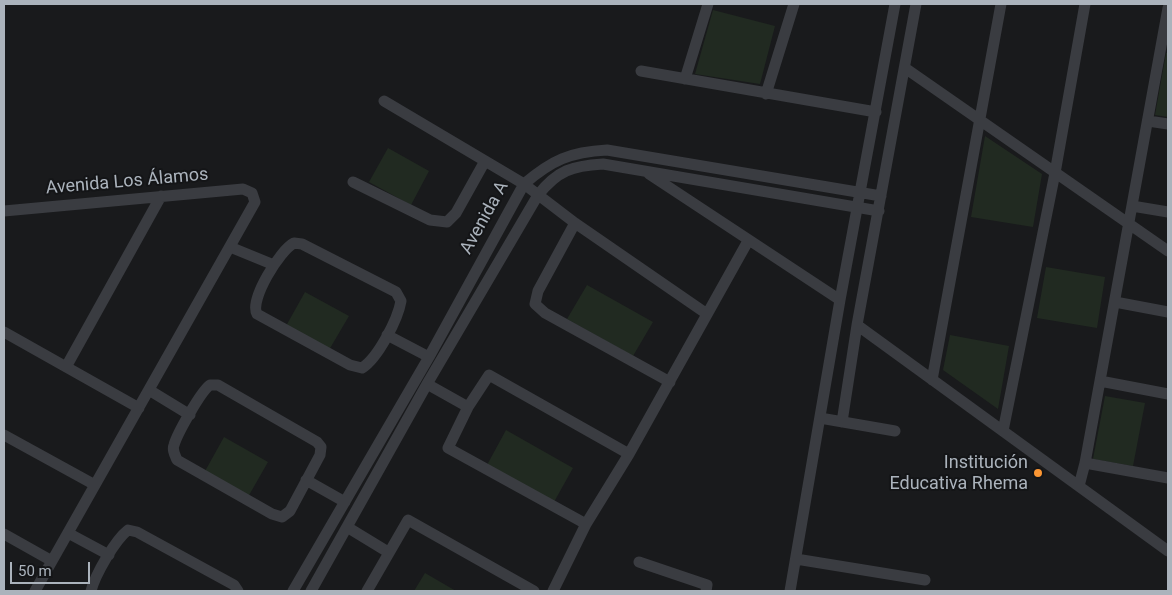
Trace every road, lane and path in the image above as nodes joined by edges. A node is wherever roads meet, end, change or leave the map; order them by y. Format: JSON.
{"nodes":[{"id":1,"x":708,"y":4,"type":"edge"},
{"id":2,"x":794,"y":4,"type":"edge"},
{"id":3,"x":895,"y":4,"type":"edge"},
{"id":4,"x":916,"y":4,"type":"edge"},
{"id":5,"x":1001,"y":4,"type":"edge"},
{"id":6,"x":1085,"y":4,"type":"edge"},
{"id":7,"x":1168,"y":8,"type":"edge"},
{"id":8,"x":1165,"y":39,"type":"edge"},
{"id":9,"x":905,"y":68,"type":"junction"},
{"id":10,"x":641,"y":71,"type":"dead end"},
{"id":11,"x":685,"y":79,"type":"junction"},
{"id":12,"x":766,"y":94,"type":"junction"},
{"id":13,"x":384,"y":101,"type":"dead end"},
{"id":14,"x":876,"y":112,"type":"junction"},
{"id":15,"x":980,"y":120,"type":"junction"},
{"id":16,"x":1148,"y":120,"type":"junction"},
{"id":17,"x":1168,"y":124,"type":"edge"},
{"id":18,"x":485,"y":160,"type":"junction"},
{"id":19,"x":645,"y":171,"type":"junction"},
{"id":20,"x":1055,"y":173,"type":"junction"},
{"id":21,"x":353,"y":182,"type":"dead end"},
{"id":22,"x":524,"y":184,"type":"junction"},
{"id":23,"x":859,"y":192,"type":"junction"},
{"id":24,"x":538,"y":195,"type":"junction"},
{"id":25,"x":161,"y":196,"type":"junction"},
{"id":26,"x":881,"y":196,"type":"junction"},
{"id":27,"x":1132,"y":206,"type":"junction"},
{"id":28,"x":856,"y":208,"type":"junction"},
{"id":29,"x":4,"y":211,"type":"edge"},
{"id":30,"x":878,"y":211,"type":"junction"},
{"id":31,"x":1168,"y":212,"type":"edge"},
{"id":32,"x":575,"y":223,"type":"junction"},
{"id":33,"x":1129,"y":224,"type":"junction"},
{"id":34,"x":748,"y":241,"type":"junction"},
{"id":35,"x":230,"y":247,"type":"junction"},
{"id":36,"x":1168,"y":251,"type":"edge"},
{"id":37,"x":274,"y":265,"type":"junction"},
{"id":38,"x":840,"y":300,"type":"junction"},
{"id":39,"x":1115,"y":302,"type":"junction"},
{"id":40,"x":1168,"y":312,"type":"edge"},
{"id":41,"x":707,"y":314,"type":"junction"},
{"id":42,"x":857,"y":325,"type":"junction"},
{"id":43,"x":4,"y":332,"type":"edge"},
{"id":44,"x":387,"y":334,"type":"junction"},
{"id":45,"x":428,"y":357,"type":"junction"},
{"id":46,"x":66,"y":367,"type":"junction"},
{"id":47,"x":932,"y":380,"type":"junction"},
{"id":48,"x":1100,"y":381,"type":"junction"},
{"id":49,"x":670,"y":382,"type":"junction"},
{"id":50,"x":428,"y":384,"type":"junction"},
{"id":51,"x":149,"y":390,"type":"junction"},
{"id":52,"x":1168,"y":394,"type":"edge"},
{"id":53,"x":468,"y":407,"type":"junction"},
{"id":54,"x":139,"y":408,"type":"junction"},
{"id":55,"x":190,"y":415,"type":"junction"},
{"id":56,"x":820,"y":418,"type":"junction"},
{"id":57,"x":842,"y":422,"type":"junction"},
{"id":58,"x":895,"y":431,"type":"dead end"},
{"id":59,"x":1003,"y":431,"type":"junction"},
{"id":60,"x":4,"y":435,"type":"edge"},
{"id":61,"x":629,"y":454,"type":"junction"},
{"id":62,"x":1086,"y":463,"type":"junction"},
{"id":63,"x":1168,"y":478,"type":"edge"},
{"id":64,"x":306,"y":480,"type":"junction"},
{"id":65,"x":95,"y":485,"type":"junction"},
{"id":66,"x":1079,"y":486,"type":"junction"},
{"id":67,"x":342,"y":505,"type":"junction"},
{"id":68,"x":350,"y":522,"type":"junction"},
{"id":69,"x":586,"y":524,"type":"junction"},
{"id":70,"x":68,"y":533,"type":"junction"},
{"id":71,"x":4,"y":534,"type":"edge"},
{"id":72,"x":1168,"y":551,"type":"edge"},
{"id":73,"x":388,"y":552,"type":"junction"},
{"id":74,"x":109,"y":555,"type":"junction"},
{"id":75,"x":796,"y":559,"type":"junction"},
{"id":76,"x":52,"y":561,"type":"junction"},
{"id":77,"x":639,"y":562,"type":"dead end"},
{"id":78,"x":925,"y":580,"type":"dead end"},
{"id":79,"x":35,"y":591,"type":"edge"},
{"id":80,"x":91,"y":591,"type":"edge"},
{"id":81,"x":238,"y":591,"type":"edge"},
{"id":82,"x":293,"y":591,"type":"edge"},
{"id":83,"x":310,"y":591,"type":"edge"},
{"id":84,"x":367,"y":591,"type":"edge"},
{"id":85,"x":534,"y":591,"type":"edge"},
{"id":86,"x":553,"y":591,"type":"edge"},
{"id":87,"x":706,"y":591,"type":"edge"},
{"id":88,"x":790,"y":591,"type":"edge"}],
"edges":[{"from":1,"to":11,"type":"street"},
{"from":2,"to":12,"type":"street"},
{"from":3,"to":14,"type":"street"},
{"from":4,"to":9,"type":"street"},
{"from":5,"to":15,"type":"street"},
{"from":6,"to":20,"type":"street"},
{"from":7,"to":8,"type":"street"},
{"from":8,"to":16,"type":"street"},
{"from":9,"to":15,"type":"street"},
{"from":9,"to":26,"type":"street"},
{"from":10,"to":11,"type":"street"},
{"from":11,"to":12,"type":"street"},
{"from":12,"to":14,"type":"street"},
{"from":13,"to":18,"type":"street"},
{"from":14,"to":23,"type":"street"},
{"from":15,"to":20,"type":"street"},
{"from":15,"to":47,"type":"street"},
{"from":16,"to":17,"type":"street"},
{"from":16,"to":27,"type":"street"},
{"from":18,"to":21,"type":"street"},
{"from":18,"to":22,"type":"street"},
{"from":19,"to":24,"type":"street","name":"Avenida A"},
{"from":19,"to":28,"type":"street","name":"Avenida A"},
{"from":19,"to":34,"type":"street"},
{"from":20,"to":33,"type":"street"},
{"from":20,"to":59,"type":"street"},
{"from":22,"to":23,"type":"street","name":"Avenida A"},
{"from":22,"to":24,"type":"street"},
{"from":22,"to":45,"type":"street","name":"Avenida A"},
{"from":23,"to":26,"type":"street","name":"Avenida A"},
{"from":23,"to":28,"type":"street"},
{"from":24,"to":32,"type":"street"},
{"from":24,"to":50,"type":"street","name":"Avenida A"},
{"from":25,"to":29,"type":"street","name":"Avenida Los Álamos"},
{"from":25,"to":35,"type":"street","name":"Avenida Los Álamos"},
{"from":25,"to":46,"type":"street"},
{"from":26,"to":30,"type":"street"},
{"from":27,"to":31,"type":"street"},
{"from":27,"to":33,"type":"street"},
{"from":28,"to":30,"type":"street","name":"Avenida A"},
{"from":28,"to":38,"type":"street"},
{"from":30,"to":42,"type":"street"},
{"from":32,"to":41,"type":"street"},
{"from":32,"to":49,"type":"street"},
{"from":33,"to":36,"type":"street"},
{"from":33,"to":39,"type":"street"},
{"from":34,"to":38,"type":"street"},
{"from":34,"to":41,"type":"street"},
{"from":35,"to":37,"type":"street"},
{"from":35,"to":51,"type":"street"},
{"from":37,"to":44,"type":"street"},
{"from":37,"to":44,"type":"street"},
{"from":38,"to":56,"type":"street"},
{"from":39,"to":40,"type":"street"},
{"from":39,"to":48,"type":"street"},
{"from":41,"to":49,"type":"street"},
{"from":42,"to":47,"type":"street"},
{"from":42,"to":57,"type":"street"},
{"from":43,"to":46,"type":"street"},
{"from":44,"to":45,"type":"street"},
{"from":45,"to":67,"type":"street","name":"Avenida A"},
{"from":46,"to":54,"type":"street"},
{"from":47,"to":59,"type":"street"},
{"from":48,"to":52,"type":"street"},
{"from":48,"to":62,"type":"street"},
{"from":49,"to":61,"type":"street"},
{"from":50,"to":53,"type":"street"},
{"from":50,"to":68,"type":"street","name":"Avenida A"},
{"from":51,"to":54,"type":"street"},
{"from":51,"to":55,"type":"street"},
{"from":53,"to":61,"type":"street"},
{"from":53,"to":69,"type":"street"},
{"from":54,"to":65,"type":"street"},
{"from":55,"to":64,"type":"street"},
{"from":55,"to":64,"type":"street"},
{"from":56,"to":57,"type":"street"},
{"from":56,"to":75,"type":"street"},
{"from":57,"to":58,"type":"street"},
{"from":59,"to":66,"type":"street"},
{"from":60,"to":65,"type":"street"},
{"from":61,"to":69,"type":"street"},
{"from":62,"to":63,"type":"street"},
{"from":62,"to":66,"type":"street"},
{"from":64,"to":67,"type":"street"},
{"from":65,"to":70,"type":"street"},
{"from":66,"to":72,"type":"street"},
{"from":67,"to":68,"type":"street"},
{"from":67,"to":82,"type":"street","name":"Avenida A"},
{"from":68,"to":73,"type":"street"},
{"from":68,"to":83,"type":"street","name":"Avenida A"},
{"from":69,"to":86,"type":"street"},
{"from":70,"to":74,"type":"street"},
{"from":70,"to":76,"type":"street"},
{"from":71,"to":76,"type":"street"},
{"from":73,"to":84,"type":"street"},
{"from":73,"to":85,"type":"street"},
{"from":74,"to":80,"type":"street"},
{"from":74,"to":81,"type":"street"},
{"from":75,"to":78,"type":"street"},
{"from":75,"to":88,"type":"street"},
{"from":76,"to":79,"type":"street"},
{"from":77,"to":87,"type":"street"}]}
